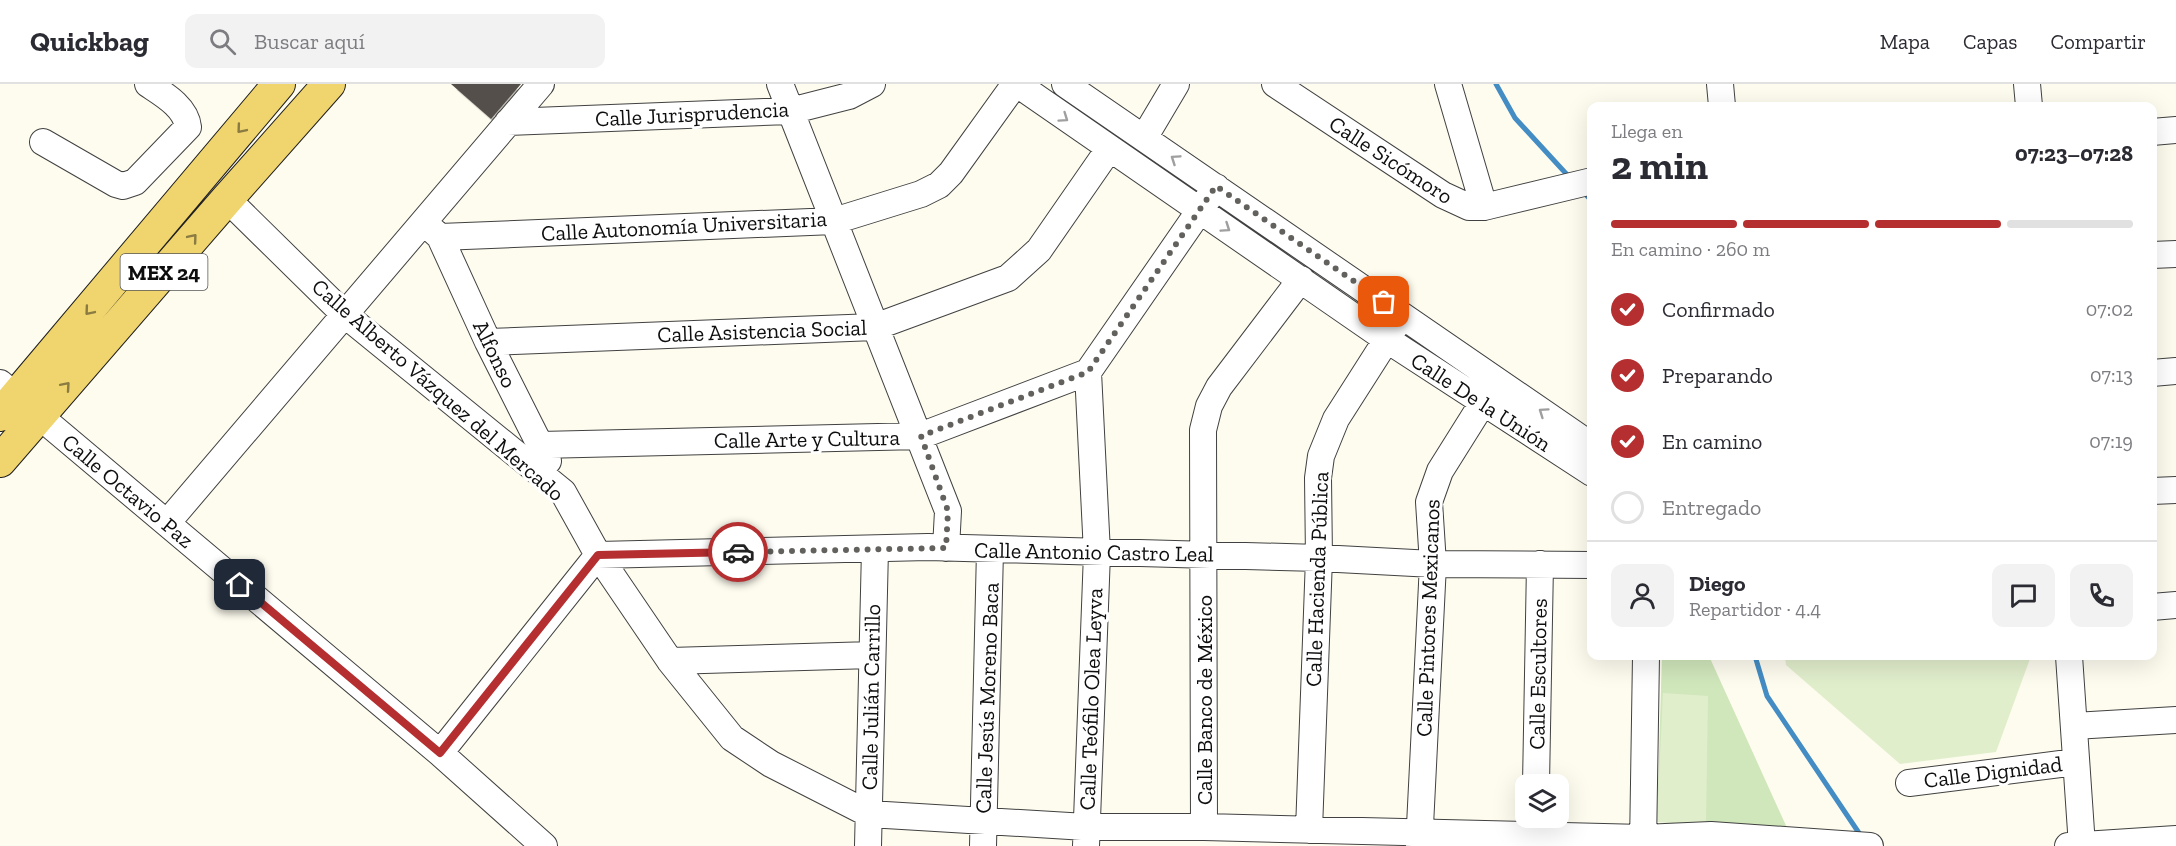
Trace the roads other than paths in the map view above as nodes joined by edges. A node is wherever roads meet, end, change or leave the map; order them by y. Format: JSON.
{"nodes":[{"id":1,"x":148,"y":84,"type":"edge"},
{"id":2,"x":329,"y":84,"type":"edge"},
{"id":3,"x":541,"y":84,"type":"edge"},
{"id":4,"x":780,"y":84,"type":"edge"},
{"id":5,"x":872,"y":84,"type":"edge"},
{"id":6,"x":1016,"y":84,"type":"edge"},
{"id":7,"x":1065,"y":84,"type":"edge"},
{"id":8,"x":1176,"y":84,"type":"edge"},
{"id":9,"x":1275,"y":84,"type":"edge"},
{"id":10,"x":1448,"y":84,"type":"edge"},
{"id":11,"x":1720,"y":84,"type":"edge"},
{"id":12,"x":2027,"y":84,"type":"edge"},
{"id":13,"x":271,"y":87,"type":"edge"},
{"id":14,"x":1722,"y":102,"type":"edge"},
{"id":15,"x":2029,"y":102,"type":"edge"},
{"id":16,"x":790,"y":111,"type":"junction"},
{"id":17,"x":508,"y":122,"type":"junction"},
{"id":18,"x":2176,"y":130,"type":"edge"},
{"id":19,"x":2157,"y":132,"type":"edge"},
{"id":20,"x":1144,"y":138,"type":"junction"},
{"id":21,"x":43,"y":142,"type":"dead end"},
{"id":22,"x":1109,"y":149,"type":"junction"},
{"id":23,"x":1587,"y":183,"type":"edge"},
{"id":24,"x":1216,"y":186,"type":"junction"},
{"id":25,"x":227,"y":199,"type":"junction"},
{"id":26,"x":1484,"y":207,"type":"junction"},
{"id":27,"x":1199,"y":209,"type":"junction"},
{"id":28,"x":834,"y":220,"type":"junction"},
{"id":29,"x":431,"y":229,"type":"junction"},
{"id":30,"x":2176,"y":254,"type":"edge"},
{"id":31,"x":2157,"y":255,"type":"edge"},
{"id":32,"x":1300,"y":279,"type":"junction"},
{"id":33,"x":115,"y":280,"type":"junction"},
{"id":34,"x":139,"y":301,"type":"junction"},
{"id":35,"x":344,"y":314,"type":"junction"},
{"id":36,"x":1403,"y":315,"type":"junction"},
{"id":37,"x":875,"y":327,"type":"junction"},
{"id":38,"x":1386,"y":339,"type":"junction"},
{"id":39,"x":488,"y":342,"type":"junction"},
{"id":40,"x":2176,"y":371,"type":"edge"},
{"id":41,"x":1088,"y":372,"type":"junction"},
{"id":42,"x":2157,"y":373,"type":"edge"},
{"id":43,"x":14,"y":403,"type":"edge"},
{"id":44,"x":1482,"y":404,"type":"junction"},
{"id":45,"x":921,"y":436,"type":"junction"},
{"id":46,"x":1587,"y":443,"type":"edge"},
{"id":47,"x":540,"y":446,"type":"junction"},
{"id":48,"x":0,"y":461,"type":"edge"},
{"id":49,"x":1587,"y":470,"type":"edge"},
{"id":50,"x":2176,"y":490,"type":"edge"},
{"id":51,"x":2157,"y":491,"type":"edge"},
{"id":52,"x":563,"y":492,"type":"junction"},
{"id":53,"x":167,"y":524,"type":"junction"},
{"id":54,"x":946,"y":548,"type":"junction"},
{"id":55,"x":875,"y":549,"type":"junction"},
{"id":56,"x":990,"y":550,"type":"junction"},
{"id":57,"x":1097,"y":553,"type":"junction"},
{"id":58,"x":598,"y":555,"type":"junction"},
{"id":59,"x":1205,"y":555,"type":"junction"},
{"id":60,"x":1319,"y":558,"type":"junction"},
{"id":61,"x":1433,"y":564,"type":"junction"},
{"id":62,"x":1540,"y":564,"type":"junction"},
{"id":63,"x":1587,"y":565,"type":"edge"},
{"id":64,"x":2176,"y":605,"type":"edge"},
{"id":65,"x":2157,"y":607,"type":"edge"},
{"id":66,"x":872,"y":655,"type":"junction"},
{"id":67,"x":670,"y":660,"type":"junction"},
{"id":68,"x":1646,"y":660,"type":"edge"},
{"id":69,"x":2068,"y":660,"type":"edge"},
{"id":70,"x":2176,"y":720,"type":"edge"},
{"id":71,"x":2074,"y":726,"type":"junction"},
{"id":72,"x":440,"y":753,"type":"junction"},
{"id":73,"x":2076,"y":762,"type":"junction"},
{"id":74,"x":1536,"y":774,"type":"edge"},
{"id":75,"x":1909,"y":783,"type":"dead end"},
{"id":76,"x":869,"y":814,"type":"junction"},
{"id":77,"x":1204,"y":827,"type":"junction"},
{"id":78,"x":1309,"y":830,"type":"junction"},
{"id":79,"x":1535,"y":833,"type":"edge"},
{"id":80,"x":983,"y":834,"type":"edge"},
{"id":81,"x":1086,"y":837,"type":"edge"},
{"id":82,"x":2176,"y":838,"type":"edge"},
{"id":83,"x":1419,"y":840,"type":"edge"},
{"id":84,"x":1643,"y":842,"type":"edge"},
{"id":85,"x":544,"y":846,"type":"edge"},
{"id":86,"x":867,"y":846,"type":"edge"},
{"id":87,"x":1870,"y":846,"type":"edge"},
{"id":88,"x":2077,"y":846,"type":"edge"}],
"edges":[{"from":1,"to":21,"type":"street"},
{"from":2,"to":25,"type":"main road","number":"MEX 24"},
{"from":3,"to":17,"type":"street"},
{"from":4,"to":16,"type":"street"},
{"from":5,"to":16,"type":"street","name":"Calle Jurisprudencia"},
{"from":6,"to":22,"type":"street","name":"Calle De la Unión","one_way":true},
{"from":6,"to":28,"type":"street","name":"Calle Autonomía Universitaria"},
{"from":7,"to":20,"type":"street","name":"Calle De la Unión"},
{"from":8,"to":20,"type":"street"},
{"from":9,"to":26,"type":"street","name":"Calle Sicómoro"},
{"from":10,"to":26,"type":"street"},
{"from":11,"to":14,"type":"street"},
{"from":12,"to":15,"type":"street"},
{"from":13,"to":33,"type":"main road","number":"MEX 24","one_way":true},
{"from":16,"to":17,"type":"street","name":"Calle Jurisprudencia"},
{"from":16,"to":28,"type":"street"},
{"from":17,"to":29,"type":"street"},
{"from":18,"to":19,"type":"street"},
{"from":24,"to":20,"type":"street","name":"Calle De la Unión","one_way":true},
{"from":22,"to":27,"type":"street","name":"Calle De la Unión"},
{"from":22,"to":37,"type":"street","name":"Calle Asistencia Social"},
{"from":23,"to":26,"type":"street","name":"Calle Sicómoro"},
{"from":24,"to":27,"type":"street"},
{"from":24,"to":36,"type":"street","name":"Calle De la Unión"},
{"from":34,"to":25,"type":"main road","number":"MEX 24","one_way":true},
{"from":25,"to":35,"type":"street","name":"Calle Alberto Vázquez del Mercado"},
{"from":27,"to":32,"type":"street","name":"Calle De la Unión","one_way":true},
{"from":27,"to":41,"type":"street"},
{"from":28,"to":29,"type":"street","name":"Calle Autonomía Universitaria"},
{"from":28,"to":37,"type":"street"},
{"from":29,"to":35,"type":"street"},
{"from":29,"to":39,"type":"street","name":"Alfonso"},
{"from":30,"to":31,"type":"street"},
{"from":32,"to":38,"type":"street","name":"Calle De la Unión"},
{"from":32,"to":59,"type":"street","name":"Calle Banco de México"},
{"from":33,"to":34,"type":"main road"},
{"from":33,"to":43,"type":"main road","number":"MEX 24","one_way":true},
{"from":43,"to":34,"type":"main road","number":"MEX 24","one_way":true},
{"from":35,"to":52,"type":"street","name":"Calle Alberto Vázquez del Mercado"},
{"from":35,"to":53,"type":"street"},
{"from":36,"to":38,"type":"street","name":"Calle Hacienda Pública"},
{"from":46,"to":36,"type":"street","name":"Calle De la Unión","one_way":true},
{"from":37,"to":39,"type":"street","name":"Calle Asistencia Social"},
{"from":37,"to":45,"type":"street"},
{"from":38,"to":44,"type":"street","name":"Calle De la Unión"},
{"from":38,"to":60,"type":"street","name":"Calle Hacienda Pública"},
{"from":39,"to":47,"type":"street","name":"Alfonso"},
{"from":40,"to":42,"type":"street"},
{"from":41,"to":45,"type":"street","name":"Calle Arte y Cultura"},
{"from":41,"to":57,"type":"street","name":"Calle Teófilo Olea Leyva"},
{"from":43,"to":48,"type":"main road","number":"MEX 24"},
{"from":43,"to":53,"type":"street","name":"Calle Octavio Paz"},
{"from":44,"to":49,"type":"street","name":"Calle De la Unión"},
{"from":44,"to":61,"type":"street","name":"Calle Pintores Mexicanos"},
{"from":45,"to":47,"type":"street","name":"Calle Arte y Cultura"},
{"from":45,"to":54,"type":"street"},
{"from":47,"to":52,"type":"street","name":"Alfonso"},
{"from":50,"to":51,"type":"street"},
{"from":52,"to":58,"type":"street","name":"Calle Alberto Vázquez del Mercado"},
{"from":53,"to":72,"type":"street","name":"Calle Octavio Paz"},
{"from":54,"to":55,"type":"street","name":"Calle Antonio Castro Leal"},
{"from":54,"to":56,"type":"street","name":"Calle Antonio Castro Leal"},
{"from":55,"to":58,"type":"street","name":"Calle Antonio Castro Leal"},
{"from":55,"to":66,"type":"street","name":"Calle Julián Carrillo"},
{"from":56,"to":57,"type":"street","name":"Calle Antonio Castro Leal"},
{"from":56,"to":80,"type":"street","name":"Calle Jesús Moreno Baca"},
{"from":57,"to":59,"type":"street","name":"Calle Antonio Castro Leal"},
{"from":57,"to":81,"type":"street","name":"Calle Teófilo Olea Leyva"},
{"from":58,"to":67,"type":"street","name":"Calle Alberto Vázquez del Mercado"},
{"from":58,"to":72,"type":"street"},
{"from":59,"to":60,"type":"street","name":"Calle Antonio Castro Leal"},
{"from":59,"to":77,"type":"street","name":"Calle Banco de México"},
{"from":60,"to":61,"type":"street","name":"Calle Antonio Castro Leal"},
{"from":60,"to":78,"type":"street","name":"Calle Hacienda Pública"},
{"from":61,"to":62,"type":"street","name":"Calle Antonio Castro Leal"},
{"from":61,"to":83,"type":"street","name":"Calle Pintores Mexicanos"},
{"from":62,"to":63,"type":"street","name":"Calle Antonio Castro Leal"},
{"from":62,"to":74,"type":"street","name":"Calle Escultores"},
{"from":64,"to":65,"type":"street"},
{"from":66,"to":67,"type":"street"},
{"from":66,"to":76,"type":"street","name":"Calle Julián Carrillo"},
{"from":67,"to":76,"type":"street","name":"Calle Alberto Vázquez del Mercado"},
{"from":68,"to":84,"type":"street"},
{"from":69,"to":71,"type":"street"},
{"from":70,"to":71,"type":"street","name":"Calle Dignidad"},
{"from":71,"to":73,"type":"street"},
{"from":72,"to":85,"type":"street","name":"Calle Octavio Paz"},
{"from":73,"to":75,"type":"street","name":"Calle Dignidad"},
{"from":73,"to":88,"type":"street"},
{"from":76,"to":80,"type":"street","name":"Calle Alberto Vázquez del Mercado"},
{"from":76,"to":86,"type":"street","name":"Calle Julián Carrillo"},
{"from":77,"to":78,"type":"street","name":"Calle Alberto Vázquez del Mercado"},
{"from":77,"to":81,"type":"street","name":"Calle Alberto Vázquez del Mercado"},
{"from":78,"to":83,"type":"street","name":"Calle Alberto Vázquez del Mercado"},
{"from":79,"to":83,"type":"street","name":"Calle Alberto Vázquez del Mercado"},
{"from":79,"to":84,"type":"street","name":"Calle Alberto Vázquez del Mercado"},
{"from":80,"to":81,"type":"street","name":"Calle Alberto Vázquez del Mercado"},
{"from":82,"to":88,"type":"street"},
{"from":84,"to":87,"type":"street","name":"Calle Alberto Vázquez del Mercado"}]}
